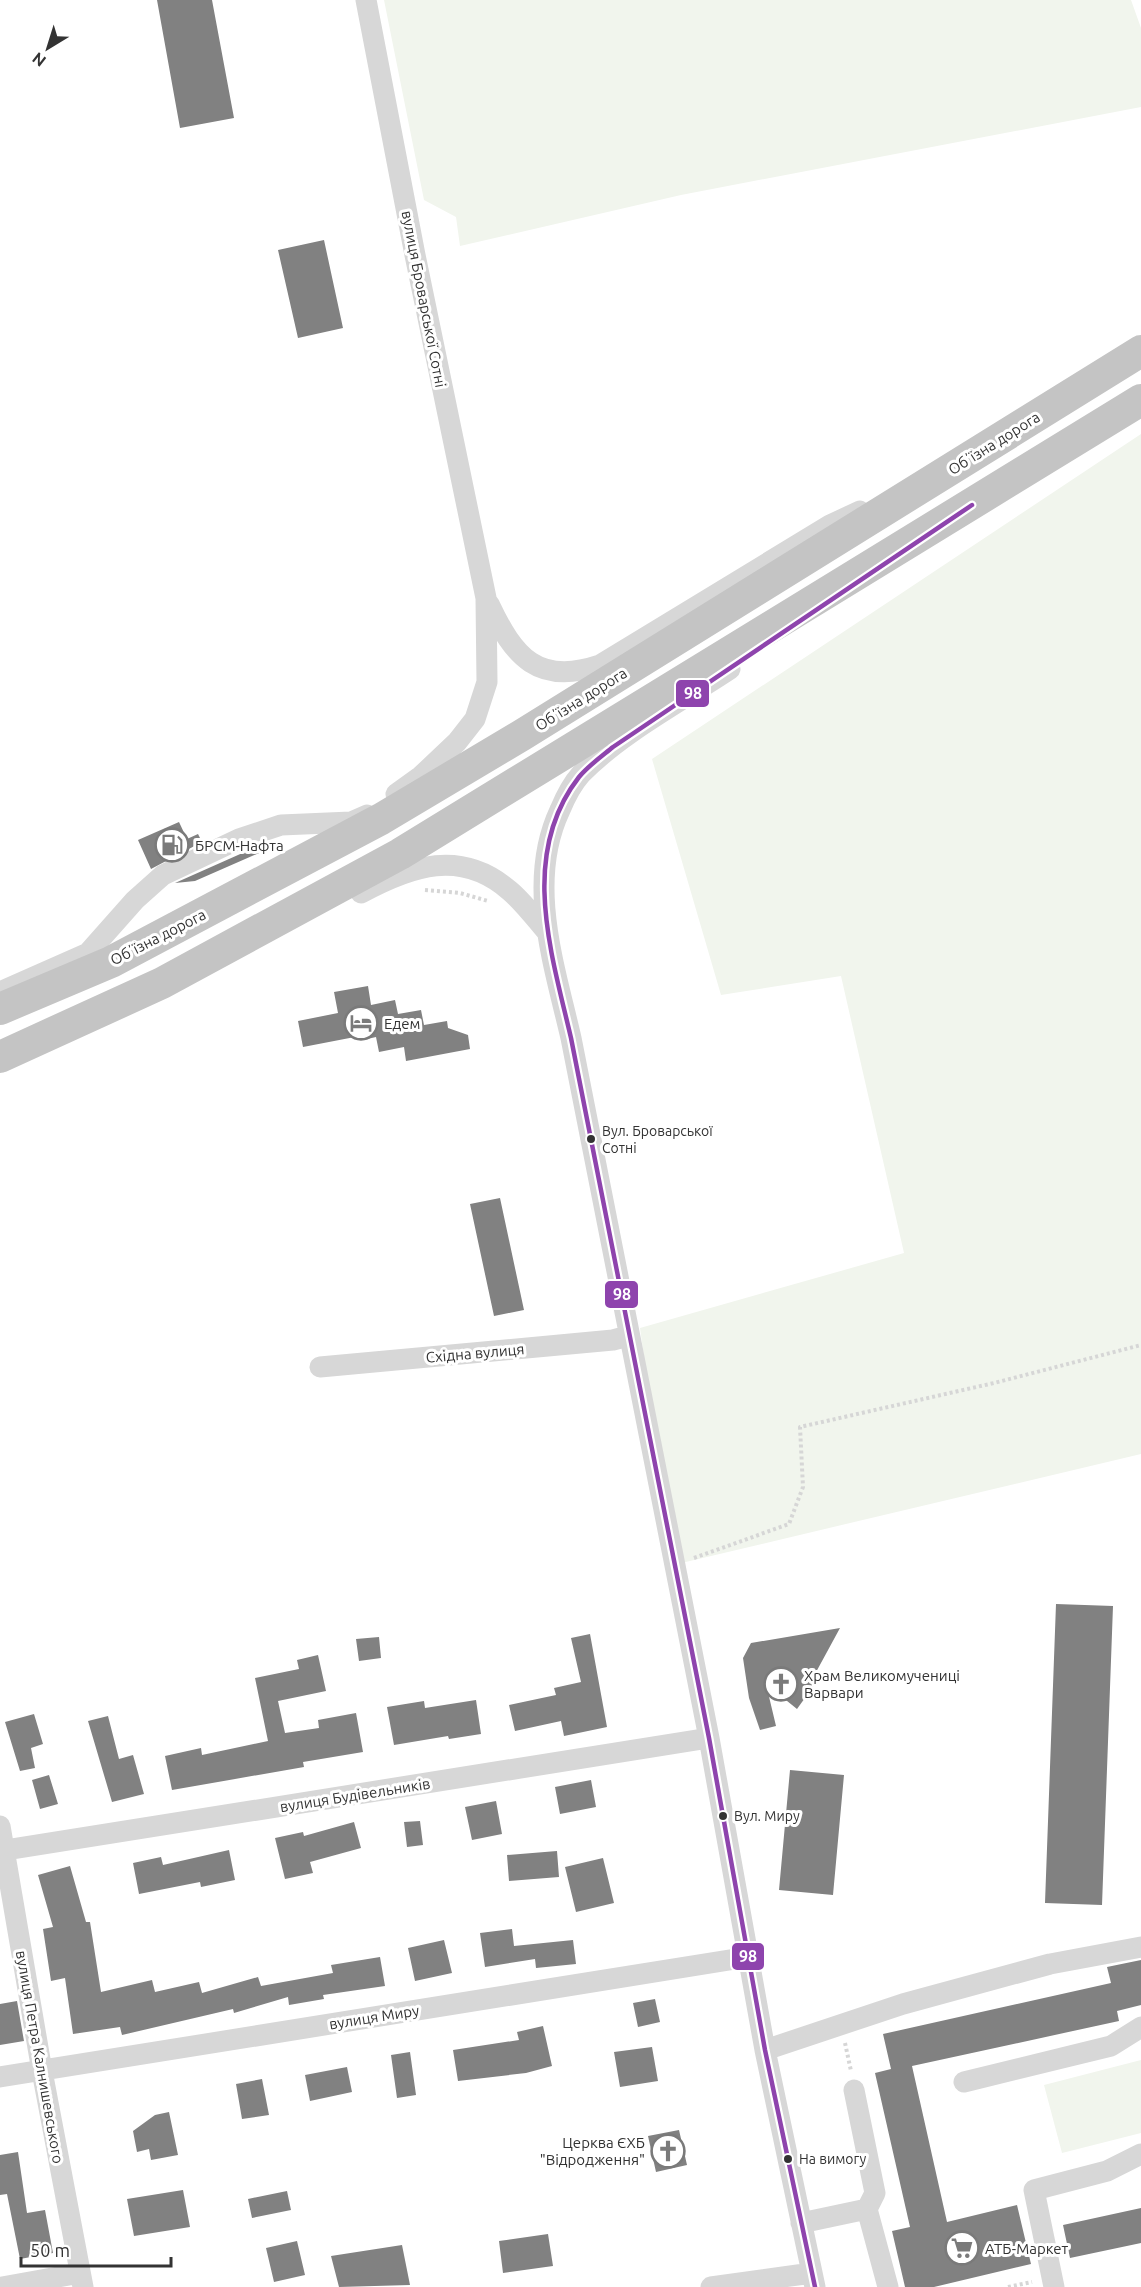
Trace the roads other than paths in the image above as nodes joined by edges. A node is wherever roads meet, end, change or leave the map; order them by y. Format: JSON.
{"nodes":[{"id":1,"x":366,"y":0,"type":"edge"},
{"id":2,"x":1141,"y":351,"type":"edge"},
{"id":3,"x":1141,"y":400,"type":"edge"},
{"id":4,"x":951,"y":471,"type":"junction"},
{"id":5,"x":972,"y":505,"type":"junction"},
{"id":6,"x":486,"y":598,"type":"junction"},
{"id":7,"x":429,"y":790,"type":"junction"},
{"id":8,"x":351,"y":822,"type":"junction"},
{"id":9,"x":308,"y":858,"type":"junction"},
{"id":10,"x":547,"y":932,"type":"junction"},
{"id":11,"x":0,"y":992,"type":"edge"},
{"id":12,"x":0,"y":1009,"type":"edge"},
{"id":13,"x":9,"y":1054,"type":"edge"},
{"id":14,"x":628,"y":1336,"type":"junction"},
{"id":15,"x":320,"y":1367,"type":"dead end"},
{"id":16,"x":709,"y":1738,"type":"junction"},
{"id":17,"x":0,"y":1826,"type":"edge"},
{"id":18,"x":2,"y":1850,"type":"edge"},
{"id":19,"x":1141,"y":1947,"type":"edge"},
{"id":20,"x":748,"y":1957,"type":"junction"},
{"id":21,"x":1141,"y":2027,"type":"edge"},
{"id":22,"x":765,"y":2050,"type":"junction"},
{"id":23,"x":42,"y":2071,"type":"junction"},
{"id":24,"x":0,"y":2077,"type":"edge"},
{"id":25,"x":964,"y":2082,"type":"dead end"},
{"id":26,"x":854,"y":2090,"type":"road end"},
{"id":27,"x":1141,"y":2154,"type":"edge"},
{"id":28,"x":867,"y":2209,"type":"junction"},
{"id":29,"x":801,"y":2223,"type":"junction"},
{"id":30,"x":82,"y":2280,"type":"edge"},
{"id":31,"x":813,"y":2280,"type":"edge"},
{"id":32,"x":1048,"y":2286,"type":"edge"},
{"id":33,"x":2,"y":2287,"type":"edge"},
{"id":34,"x":711,"y":2287,"type":"edge"},
{"id":35,"x":888,"y":2287,"type":"edge"}],
"edges":[{"from":1,"to":6,"type":"street","name":"вулиця Броварської Сотні"},
{"from":2,"to":4,"type":"highway","name":"Обʼїзна дорога"},
{"from":3,"to":5,"type":"highway"},
{"from":4,"to":6,"type":"street","name":"вулиця Броварської Сотні"},
{"from":4,"to":7,"type":"highway","name":"Обʼїзна дорога"},
{"from":5,"to":10,"type":"street"},
{"from":5,"to":13,"type":"highway"},
{"from":6,"to":8,"type":"street","name":"вулиця Броварської Сотні"},
{"from":7,"to":8,"type":"street"},
{"from":7,"to":9,"type":"highway","name":"Обʼїзна дорога"},
{"from":8,"to":9,"type":"street","name":"вулиця Броварської Сотні"},
{"from":8,"to":11,"type":"street"},
{"from":9,"to":12,"type":"highway","name":"Обʼїзна дорога"},
{"from":10,"to":13,"type":"street"},
{"from":10,"to":14,"type":"street"},
{"from":14,"to":15,"type":"street","name":"Східна вулиця"},
{"from":14,"to":16,"type":"street"},
{"from":16,"to":18,"type":"street","name":"вулиця Будівельників"},
{"from":16,"to":20,"type":"street"},
{"from":17,"to":18,"type":"street","name":"вулиця Петра Калнишевського"},
{"from":18,"to":23,"type":"street","name":"вулиця Петра Калнишевського"},
{"from":19,"to":22,"type":"street"},
{"from":20,"to":22,"type":"street"},
{"from":20,"to":23,"type":"street","name":"вулиця Миру"},
{"from":21,"to":25,"type":"street"},
{"from":22,"to":29,"type":"street"},
{"from":23,"to":24,"type":"street","name":"вулиця Миру"},
{"from":23,"to":30,"type":"street","name":"вулиця Петра Калнишевського"},
{"from":26,"to":28,"type":"street"},
{"from":27,"to":32,"type":"street"},
{"from":28,"to":29,"type":"street"},
{"from":28,"to":35,"type":"street"},
{"from":29,"to":31,"type":"street"},
{"from":30,"to":33,"type":"street"},
{"from":31,"to":34,"type":"street"}]}
